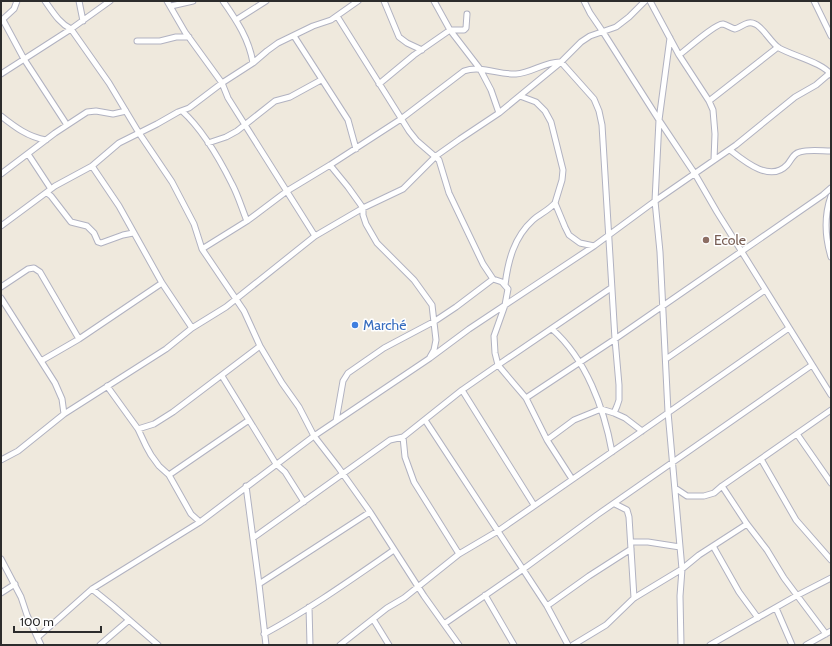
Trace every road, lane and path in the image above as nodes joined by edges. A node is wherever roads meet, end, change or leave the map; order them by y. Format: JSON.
{"nodes":[{"id":1,"x":16,"y":1,"type":"edge"},
{"id":2,"x":45,"y":1,"type":"edge"},
{"id":3,"x":79,"y":1,"type":"edge"},
{"id":4,"x":110,"y":1,"type":"edge"},
{"id":5,"x":167,"y":1,"type":"edge"},
{"id":6,"x":193,"y":1,"type":"edge"},
{"id":7,"x":223,"y":1,"type":"edge"},
{"id":8,"x":266,"y":1,"type":"edge"},
{"id":9,"x":358,"y":1,"type":"edge"},
{"id":10,"x":384,"y":1,"type":"edge"},
{"id":11,"x":434,"y":1,"type":"edge"},
{"id":12,"x":584,"y":1,"type":"edge"},
{"id":13,"x":646,"y":1,"type":"edge"},
{"id":14,"x":650,"y":1,"type":"edge"},
{"id":15,"x":814,"y":1,"type":"edge"},
{"id":16,"x":171,"y":6,"type":"junction"},
{"id":17,"x":467,"y":14,"type":"dead end"},
{"id":18,"x":337,"y":16,"type":"junction"},
{"id":19,"x":2,"y":20,"type":"edge"},
{"id":20,"x":236,"y":20,"type":"junction"},
{"id":21,"x":82,"y":21,"type":"junction"},
{"id":22,"x":71,"y":29,"type":"junction"},
{"id":23,"x":450,"y":30,"type":"junction"},
{"id":24,"x":604,"y":32,"type":"junction"},
{"id":25,"x":294,"y":36,"type":"junction"},
{"id":26,"x":831,"y":36,"type":"edge"},
{"id":27,"x":189,"y":37,"type":"junction"},
{"id":28,"x":670,"y":38,"type":"junction"},
{"id":29,"x":137,"y":41,"type":"dead end"},
{"id":30,"x":778,"y":47,"type":"junction"},
{"id":31,"x":422,"y":50,"type":"junction"},
{"id":32,"x":679,"y":55,"type":"junction"},
{"id":33,"x":24,"y":59,"type":"junction"},
{"id":34,"x":561,"y":62,"type":"junction"},
{"id":35,"x":253,"y":63,"type":"junction"},
{"id":36,"x":480,"y":69,"type":"junction"},
{"id":37,"x":1,"y":74,"type":"edge"},
{"id":38,"x":831,"y":74,"type":"edge"},
{"id":39,"x":321,"y":80,"type":"junction"},
{"id":40,"x":222,"y":83,"type":"junction"},
{"id":41,"x":380,"y":84,"type":"junction"},
{"id":42,"x":520,"y":96,"type":"junction"},
{"id":43,"x":708,"y":101,"type":"junction"},
{"id":44,"x":126,"y":111,"type":"junction"},
{"id":45,"x":182,"y":111,"type":"junction"},
{"id":46,"x":499,"y":113,"type":"junction"},
{"id":47,"x":1,"y":116,"type":"edge"},
{"id":48,"x":401,"y":119,"type":"junction"},
{"id":49,"x":659,"y":120,"type":"junction"},
{"id":50,"x":67,"y":125,"type":"junction"},
{"id":51,"x":245,"y":126,"type":"junction"},
{"id":52,"x":139,"y":133,"type":"junction"},
{"id":53,"x":46,"y":140,"type":"junction"},
{"id":54,"x":208,"y":143,"type":"junction"},
{"id":55,"x":356,"y":148,"type":"junction"},
{"id":56,"x":730,"y":150,"type":"junction"},
{"id":57,"x":831,"y":151,"type":"edge"},
{"id":58,"x":28,"y":154,"type":"junction"},
{"id":59,"x":436,"y":156,"type":"junction"},
{"id":60,"x":714,"y":160,"type":"junction"},
{"id":61,"x":330,"y":165,"type":"junction"},
{"id":62,"x":92,"y":166,"type":"junction"},
{"id":63,"x":1,"y":174,"type":"edge"},
{"id":64,"x":695,"y":174,"type":"junction"},
{"id":65,"x":831,"y":188,"type":"edge"},
{"id":66,"x":51,"y":189,"type":"junction"},
{"id":67,"x":287,"y":191,"type":"junction"},
{"id":68,"x":47,"y":193,"type":"junction"},
{"id":69,"x":831,"y":196,"type":"edge"},
{"id":70,"x":655,"y":201,"type":"junction"},
{"id":71,"x":555,"y":203,"type":"junction"},
{"id":72,"x":363,"y":208,"type":"junction"},
{"id":73,"x":247,"y":221,"type":"junction"},
{"id":74,"x":1,"y":226,"type":"edge"},
{"id":75,"x":133,"y":233,"type":"junction"},
{"id":76,"x":608,"y":235,"type":"junction"},
{"id":77,"x":315,"y":236,"type":"junction"},
{"id":78,"x":594,"y":246,"type":"junction"},
{"id":79,"x":202,"y":249,"type":"junction"},
{"id":80,"x":742,"y":251,"type":"junction"},
{"id":81,"x":831,"y":257,"type":"edge"},
{"id":82,"x":493,"y":279,"type":"junction"},
{"id":83,"x":162,"y":282,"type":"junction"},
{"id":84,"x":505,"y":285,"type":"junction"},
{"id":85,"x":1,"y":287,"type":"edge"},
{"id":86,"x":612,"y":288,"type":"junction"},
{"id":87,"x":765,"y":290,"type":"junction"},
{"id":88,"x":1,"y":298,"type":"edge"},
{"id":89,"x":236,"y":298,"type":"junction"},
{"id":90,"x":505,"y":305,"type":"junction"},
{"id":91,"x":663,"y":305,"type":"junction"},
{"id":92,"x":435,"y":321,"type":"junction"},
{"id":93,"x":192,"y":328,"type":"junction"},
{"id":94,"x":789,"y":328,"type":"junction"},
{"id":95,"x":552,"y":329,"type":"junction"},
{"id":96,"x":79,"y":339,"type":"junction"},
{"id":97,"x":615,"y":339,"type":"junction"},
{"id":98,"x":260,"y":346,"type":"junction"},
{"id":99,"x":430,"y":358,"type":"junction"},
{"id":100,"x":666,"y":359,"type":"junction"},
{"id":101,"x":41,"y":362,"type":"junction"},
{"id":102,"x":579,"y":362,"type":"junction"},
{"id":103,"x":498,"y":365,"type":"junction"},
{"id":104,"x":812,"y":365,"type":"junction"},
{"id":105,"x":222,"y":376,"type":"junction"},
{"id":106,"x":107,"y":386,"type":"junction"},
{"id":107,"x":462,"y":390,"type":"junction"},
{"id":108,"x":831,"y":395,"type":"edge"},
{"id":109,"x":526,"y":398,"type":"junction"},
{"id":110,"x":601,"y":409,"type":"junction"},
{"id":111,"x":831,"y":410,"type":"edge"},
{"id":112,"x":668,"y":412,"type":"junction"},
{"id":113,"x":614,"y":413,"type":"junction"},
{"id":114,"x":64,"y":414,"type":"junction"},
{"id":115,"x":249,"y":420,"type":"junction"},
{"id":116,"x":425,"y":420,"type":"junction"},
{"id":117,"x":336,"y":421,"type":"junction"},
{"id":118,"x":138,"y":429,"type":"junction"},
{"id":119,"x":642,"y":431,"type":"junction"},
{"id":120,"x":797,"y":434,"type":"junction"},
{"id":121,"x":314,"y":436,"type":"junction"},
{"id":122,"x":404,"y":437,"type":"junction"},
{"id":123,"x":546,"y":440,"type":"junction"},
{"id":124,"x":612,"y":452,"type":"junction"},
{"id":125,"x":761,"y":459,"type":"junction"},
{"id":126,"x":1,"y":460,"type":"edge"},
{"id":127,"x":672,"y":463,"type":"junction"},
{"id":128,"x":276,"y":464,"type":"junction"},
{"id":129,"x":343,"y":474,"type":"junction"},
{"id":130,"x":169,"y":475,"type":"junction"},
{"id":131,"x":572,"y":479,"type":"junction"},
{"id":132,"x":831,"y":483,"type":"edge"},
{"id":133,"x":246,"y":486,"type":"junction"},
{"id":134,"x":722,"y":486,"type":"junction"},
{"id":135,"x":675,"y":488,"type":"junction"},
{"id":136,"x":304,"y":502,"type":"junction"},
{"id":137,"x":615,"y":504,"type":"junction"},
{"id":138,"x":534,"y":505,"type":"junction"},
{"id":139,"x":370,"y":512,"type":"junction"},
{"id":140,"x":200,"y":522,"type":"junction"},
{"id":141,"x":747,"y":524,"type":"junction"},
{"id":142,"x":498,"y":531,"type":"junction"},
{"id":143,"x":253,"y":538,"type":"junction"},
{"id":144,"x":631,"y":542,"type":"junction"},
{"id":145,"x":713,"y":546,"type":"junction"},
{"id":146,"x":680,"y":547,"type":"junction"},
{"id":147,"x":631,"y":549,"type":"junction"},
{"id":148,"x":394,"y":550,"type":"junction"},
{"id":149,"x":459,"y":554,"type":"junction"},
{"id":150,"x":1,"y":559,"type":"edge"},
{"id":151,"x":831,"y":560,"type":"edge"},
{"id":152,"x":682,"y":569,"type":"junction"},
{"id":153,"x":522,"y":570,"type":"junction"},
{"id":154,"x":831,"y":578,"type":"edge"},
{"id":155,"x":15,"y":584,"type":"junction"},
{"id":156,"x":259,"y":584,"type":"junction"},
{"id":157,"x":417,"y":587,"type":"junction"},
{"id":158,"x":92,"y":589,"type":"junction"},
{"id":159,"x":1,"y":593,"type":"edge"},
{"id":160,"x":485,"y":595,"type":"junction"},
{"id":161,"x":796,"y":596,"type":"junction"},
{"id":162,"x":634,"y":598,"type":"junction"},
{"id":163,"x":546,"y":606,"type":"junction"},
{"id":164,"x":309,"y":607,"type":"junction"},
{"id":165,"x":776,"y":608,"type":"junction"},
{"id":166,"x":758,"y":618,"type":"junction"},
{"id":167,"x":373,"y":619,"type":"junction"},
{"id":168,"x":129,"y":620,"type":"junction"},
{"id":169,"x":444,"y":624,"type":"junction"},
{"id":170,"x":829,"y":633,"type":"edge"},
{"id":171,"x":264,"y":634,"type":"junction"},
{"id":172,"x":38,"y":637,"type":"junction"},
{"id":173,"x":713,"y":644,"type":"edge"},
{"id":174,"x":41,"y":645,"type":"edge"},
{"id":175,"x":100,"y":645,"type":"edge"},
{"id":176,"x":158,"y":645,"type":"edge"},
{"id":177,"x":266,"y":645,"type":"edge"},
{"id":178,"x":310,"y":645,"type":"edge"},
{"id":179,"x":340,"y":645,"type":"edge"},
{"id":180,"x":389,"y":645,"type":"edge"},
{"id":181,"x":459,"y":645,"type":"edge"},
{"id":182,"x":514,"y":645,"type":"edge"},
{"id":183,"x":568,"y":645,"type":"edge"},
{"id":184,"x":573,"y":645,"type":"edge"},
{"id":185,"x":680,"y":645,"type":"edge"},
{"id":186,"x":792,"y":645,"type":"edge"},
{"id":187,"x":806,"y":645,"type":"edge"}],
"edges":[{"from":1,"to":19,"type":"street"},
{"from":2,"to":22,"type":"street"},
{"from":3,"to":21,"type":"street"},
{"from":4,"to":21,"type":"street"},
{"from":5,"to":16,"type":"street"},
{"from":6,"to":16,"type":"street"},
{"from":7,"to":20,"type":"street"},
{"from":8,"to":20,"type":"street"},
{"from":9,"to":18,"type":"street"},
{"from":10,"to":31,"type":"street"},
{"from":11,"to":23,"type":"street"},
{"from":12,"to":24,"type":"street"},
{"from":13,"to":24,"type":"street"},
{"from":14,"to":28,"type":"street"},
{"from":15,"to":26,"type":"street"},
{"from":16,"to":27,"type":"street"},
{"from":17,"to":23,"type":"street"},
{"from":18,"to":25,"type":"street"},
{"from":18,"to":41,"type":"street"},
{"from":19,"to":33,"type":"street"},
{"from":20,"to":35,"type":"street"},
{"from":21,"to":22,"type":"street"},
{"from":22,"to":33,"type":"street"},
{"from":22,"to":44,"type":"street"},
{"from":23,"to":31,"type":"street"},
{"from":23,"to":36,"type":"street"},
{"from":24,"to":34,"type":"street"},
{"from":24,"to":49,"type":"street"},
{"from":25,"to":35,"type":"street"},
{"from":25,"to":39,"type":"street"},
{"from":27,"to":29,"type":"street"},
{"from":27,"to":40,"type":"street"},
{"from":28,"to":32,"type":"street"},
{"from":28,"to":49,"type":"street"},
{"from":30,"to":32,"type":"street"},
{"from":30,"to":38,"type":"street"},
{"from":30,"to":43,"type":"street"},
{"from":31,"to":41,"type":"street"},
{"from":32,"to":43,"type":"street"},
{"from":33,"to":37,"type":"street"},
{"from":33,"to":50,"type":"street"},
{"from":34,"to":36,"type":"street"},
{"from":34,"to":42,"type":"street"},
{"from":34,"to":76,"type":"street"},
{"from":35,"to":40,"type":"street"},
{"from":36,"to":46,"type":"street"},
{"from":36,"to":48,"type":"street"},
{"from":38,"to":56,"type":"street"},
{"from":39,"to":51,"type":"street"},
{"from":39,"to":55,"type":"street"},
{"from":40,"to":45,"type":"street"},
{"from":40,"to":51,"type":"street"},
{"from":41,"to":48,"type":"street"},
{"from":42,"to":46,"type":"street"},
{"from":42,"to":71,"type":"street"},
{"from":43,"to":60,"type":"street"},
{"from":44,"to":50,"type":"street"},
{"from":44,"to":52,"type":"street"},
{"from":45,"to":52,"type":"street"},
{"from":45,"to":54,"type":"street"},
{"from":46,"to":59,"type":"street"},
{"from":47,"to":53,"type":"street"},
{"from":48,"to":55,"type":"street"},
{"from":48,"to":59,"type":"street"},
{"from":49,"to":64,"type":"street"},
{"from":49,"to":70,"type":"street"},
{"from":50,"to":53,"type":"street"},
{"from":51,"to":54,"type":"street"},
{"from":51,"to":67,"type":"street"},
{"from":52,"to":62,"type":"street"},
{"from":52,"to":79,"type":"street"},
{"from":53,"to":58,"type":"street"},
{"from":54,"to":73,"type":"street"},
{"from":55,"to":61,"type":"street"},
{"from":56,"to":57,"type":"street"},
{"from":56,"to":60,"type":"street"},
{"from":58,"to":63,"type":"street"},
{"from":58,"to":66,"type":"street"},
{"from":59,"to":72,"type":"street"},
{"from":59,"to":82,"type":"street"},
{"from":60,"to":64,"type":"street"},
{"from":61,"to":67,"type":"street"},
{"from":61,"to":72,"type":"street"},
{"from":62,"to":66,"type":"street"},
{"from":62,"to":75,"type":"street"},
{"from":64,"to":70,"type":"street"},
{"from":64,"to":80,"type":"street"},
{"from":65,"to":80,"type":"street"},
{"from":66,"to":68,"type":"street"},
{"from":67,"to":73,"type":"street"},
{"from":67,"to":77,"type":"street"},
{"from":68,"to":74,"type":"street"},
{"from":68,"to":75,"type":"street"},
{"from":69,"to":81,"type":"street"},
{"from":70,"to":76,"type":"street"},
{"from":70,"to":91,"type":"street"},
{"from":71,"to":78,"type":"street"},
{"from":71,"to":84,"type":"street"},
{"from":72,"to":77,"type":"street"},
{"from":72,"to":92,"type":"street"},
{"from":73,"to":79,"type":"street"},
{"from":75,"to":83,"type":"street"},
{"from":76,"to":78,"type":"street"},
{"from":76,"to":86,"type":"street"},
{"from":77,"to":89,"type":"street"},
{"from":78,"to":90,"type":"street"},
{"from":79,"to":89,"type":"street"},
{"from":80,"to":87,"type":"street"},
{"from":80,"to":91,"type":"street"},
{"from":82,"to":84,"type":"street"},
{"from":82,"to":92,"type":"street"},
{"from":83,"to":93,"type":"street"},
{"from":83,"to":96,"type":"street"},
{"from":84,"to":90,"type":"street"},
{"from":85,"to":96,"type":"street"},
{"from":86,"to":95,"type":"street"},
{"from":86,"to":97,"type":"street"},
{"from":87,"to":94,"type":"street"},
{"from":87,"to":100,"type":"street"},
{"from":88,"to":101,"type":"street"},
{"from":89,"to":93,"type":"street"},
{"from":89,"to":98,"type":"street"},
{"from":90,"to":99,"type":"street"},
{"from":90,"to":103,"type":"street"},
{"from":91,"to":97,"type":"street"},
{"from":91,"to":100,"type":"street"},
{"from":92,"to":99,"type":"street"},
{"from":92,"to":117,"type":"street"},
{"from":93,"to":106,"type":"street"},
{"from":94,"to":104,"type":"street"},
{"from":94,"to":112,"type":"street"},
{"from":95,"to":102,"type":"street"},
{"from":95,"to":103,"type":"street"},
{"from":96,"to":101,"type":"street"},
{"from":97,"to":102,"type":"street"},
{"from":97,"to":113,"type":"street"},
{"from":98,"to":105,"type":"street"},
{"from":98,"to":121,"type":"street"},
{"from":99,"to":117,"type":"street"},
{"from":100,"to":112,"type":"street"},
{"from":101,"to":114,"type":"street"},
{"from":102,"to":109,"type":"street"},
{"from":102,"to":110,"type":"street"},
{"from":103,"to":107,"type":"street"},
{"from":103,"to":109,"type":"street"},
{"from":104,"to":108,"type":"street"},
{"from":104,"to":127,"type":"street"},
{"from":105,"to":115,"type":"street"},
{"from":105,"to":118,"type":"street"},
{"from":106,"to":114,"type":"street"},
{"from":106,"to":118,"type":"street"},
{"from":107,"to":116,"type":"street"},
{"from":107,"to":138,"type":"street"},
{"from":109,"to":123,"type":"street"},
{"from":110,"to":113,"type":"street"},
{"from":110,"to":123,"type":"street"},
{"from":110,"to":124,"type":"street"},
{"from":111,"to":120,"type":"street"},
{"from":112,"to":119,"type":"street"},
{"from":112,"to":127,"type":"street"},
{"from":113,"to":119,"type":"street"},
{"from":114,"to":126,"type":"street"},
{"from":115,"to":128,"type":"street"},
{"from":115,"to":130,"type":"street"},
{"from":116,"to":122,"type":"street"},
{"from":116,"to":142,"type":"street"},
{"from":117,"to":121,"type":"street"},
{"from":118,"to":130,"type":"street"},
{"from":119,"to":124,"type":"street"},
{"from":120,"to":125,"type":"street"},
{"from":120,"to":132,"type":"street"},
{"from":121,"to":128,"type":"street"},
{"from":121,"to":129,"type":"street"},
{"from":122,"to":129,"type":"street"},
{"from":122,"to":149,"type":"street"},
{"from":123,"to":131,"type":"street"},
{"from":124,"to":131,"type":"street"},
{"from":125,"to":134,"type":"street"},
{"from":125,"to":151,"type":"street"},
{"from":127,"to":135,"type":"street"},
{"from":127,"to":137,"type":"street"},
{"from":128,"to":133,"type":"street"},
{"from":128,"to":136,"type":"street"},
{"from":129,"to":136,"type":"street"},
{"from":129,"to":139,"type":"street"},
{"from":130,"to":140,"type":"street"},
{"from":131,"to":138,"type":"street"},
{"from":133,"to":140,"type":"street"},
{"from":133,"to":143,"type":"street"},
{"from":134,"to":135,"type":"street"},
{"from":134,"to":141,"type":"street"},
{"from":135,"to":146,"type":"street"},
{"from":136,"to":143,"type":"street"},
{"from":137,"to":144,"type":"street"},
{"from":137,"to":153,"type":"street"},
{"from":138,"to":142,"type":"street"},
{"from":139,"to":148,"type":"street"},
{"from":139,"to":156,"type":"street"},
{"from":140,"to":158,"type":"street"},
{"from":141,"to":145,"type":"street"},
{"from":141,"to":161,"type":"street"},
{"from":142,"to":149,"type":"street"},
{"from":142,"to":153,"type":"street"},
{"from":143,"to":156,"type":"street"},
{"from":144,"to":146,"type":"street"},
{"from":144,"to":147,"type":"street"},
{"from":145,"to":152,"type":"street"},
{"from":145,"to":166,"type":"street"},
{"from":146,"to":152,"type":"street"},
{"from":147,"to":162,"type":"street"},
{"from":147,"to":163,"type":"street"},
{"from":148,"to":157,"type":"street"},
{"from":148,"to":164,"type":"street"},
{"from":149,"to":157,"type":"street"},
{"from":150,"to":155,"type":"street"},
{"from":152,"to":162,"type":"street"},
{"from":152,"to":185,"type":"street"},
{"from":153,"to":160,"type":"street"},
{"from":153,"to":163,"type":"street"},
{"from":154,"to":161,"type":"street"},
{"from":155,"to":159,"type":"street"},
{"from":155,"to":172,"type":"street"},
{"from":156,"to":171,"type":"street"},
{"from":157,"to":167,"type":"street"},
{"from":157,"to":169,"type":"street"},
{"from":158,"to":168,"type":"street"},
{"from":158,"to":172,"type":"street"},
{"from":160,"to":169,"type":"street"},
{"from":160,"to":182,"type":"street"},
{"from":161,"to":165,"type":"street"},
{"from":161,"to":170,"type":"street"},
{"from":162,"to":184,"type":"street"},
{"from":163,"to":183,"type":"street"},
{"from":164,"to":171,"type":"street"},
{"from":164,"to":178,"type":"street"},
{"from":165,"to":166,"type":"street"},
{"from":165,"to":186,"type":"street"},
{"from":166,"to":173,"type":"street"},
{"from":167,"to":179,"type":"street"},
{"from":167,"to":180,"type":"street"},
{"from":168,"to":175,"type":"street"},
{"from":168,"to":176,"type":"street"},
{"from":169,"to":181,"type":"street"},
{"from":170,"to":187,"type":"street"},
{"from":171,"to":177,"type":"street"},
{"from":172,"to":174,"type":"street"}]}
